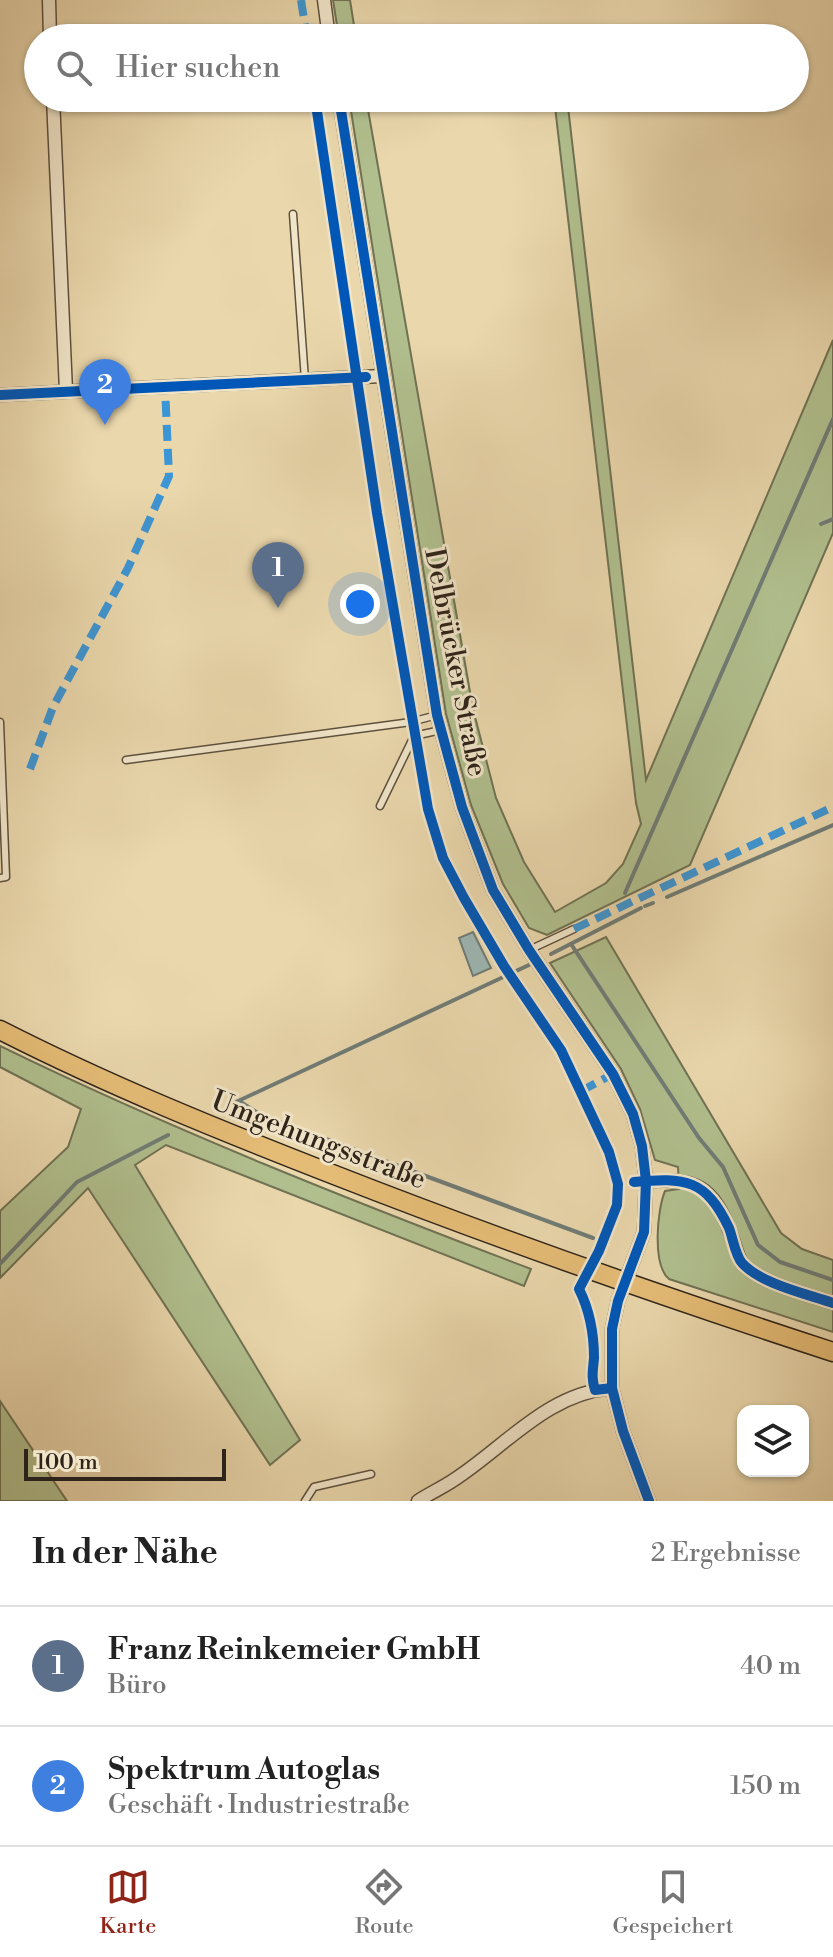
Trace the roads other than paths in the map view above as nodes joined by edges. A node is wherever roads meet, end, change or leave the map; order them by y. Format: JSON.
{"nodes":[{"id":1,"x":49,"y":0,"type":"edge"},
{"id":2,"x":324,"y":0,"type":"edge"},
{"id":3,"x":50,"y":24,"type":"edge"},
{"id":4,"x":327,"y":24,"type":"edge"},
{"id":5,"x":54,"y":112,"type":"edge"},
{"id":6,"x":341,"y":112,"type":"edge"},
{"id":7,"x":293,"y":214,"type":"dead end"},
{"id":8,"x":382,"y":376,"type":"junction"},
{"id":9,"x":305,"y":380,"type":"junction"},
{"id":10,"x":66,"y":391,"type":"junction"},
{"id":11,"x":0,"y":395,"type":"edge"},
{"id":12,"x":437,"y":715,"type":"junction"},
{"id":13,"x":0,"y":722,"type":"edge"},
{"id":14,"x":441,"y":730,"type":"junction"},
{"id":15,"x":126,"y":760,"type":"dead end"},
{"id":16,"x":380,"y":806,"type":"dead end"},
{"id":17,"x":0,"y":878,"type":"edge"},
{"id":18,"x":574,"y":929,"type":"dead end"},
{"id":19,"x":529,"y":950,"type":"junction"},
{"id":20,"x":0,"y":1030,"type":"edge"},
{"id":21,"x":646,"y":1181,"type":"junction"},
{"id":22,"x":625,"y":1284,"type":"junction"},
{"id":23,"x":833,"y":1303,"type":"edge"},
{"id":24,"x":833,"y":1352,"type":"edge"},
{"id":25,"x":612,"y":1388,"type":"junction"},
{"id":26,"x":371,"y":1474,"type":"dead end"},
{"id":27,"x":305,"y":1501,"type":"edge"},
{"id":28,"x":418,"y":1501,"type":"edge"},
{"id":29,"x":649,"y":1501,"type":"edge"}],
"edges":[{"from":1,"to":3,"type":"street"},
{"from":2,"to":4,"type":"street"},
{"from":5,"to":10,"type":"street"},
{"from":6,"to":8,"type":"street","name":"Delbrücker Straße"},
{"from":7,"to":9,"type":"lane"},
{"from":8,"to":9,"type":"street"},
{"from":8,"to":12,"type":"street","name":"Delbrücker Straße"},
{"from":9,"to":10,"type":"street"},
{"from":10,"to":11,"type":"street"},
{"from":12,"to":14,"type":"street","name":"Delbrücker Straße"},
{"from":12,"to":15,"type":"lane"},
{"from":13,"to":17,"type":"lane"},
{"from":14,"to":16,"type":"lane"},
{"from":14,"to":19,"type":"street","name":"Delbrücker Straße"},
{"from":18,"to":19,"type":"lane"},
{"from":19,"to":21,"type":"street","name":"Delbrücker Straße"},
{"from":20,"to":22,"type":"main road","name":"Umgehungsstraße"},
{"from":21,"to":22,"type":"street","name":"Delbrücker Straße"},
{"from":21,"to":23,"type":"street"},
{"from":22,"to":24,"type":"main road"},
{"from":22,"to":25,"type":"street","name":"Delbrücker Straße"},
{"from":25,"to":28,"type":"street"},
{"from":25,"to":29,"type":"street","name":"Delbrücker Straße"},
{"from":26,"to":27,"type":"lane"}]}
